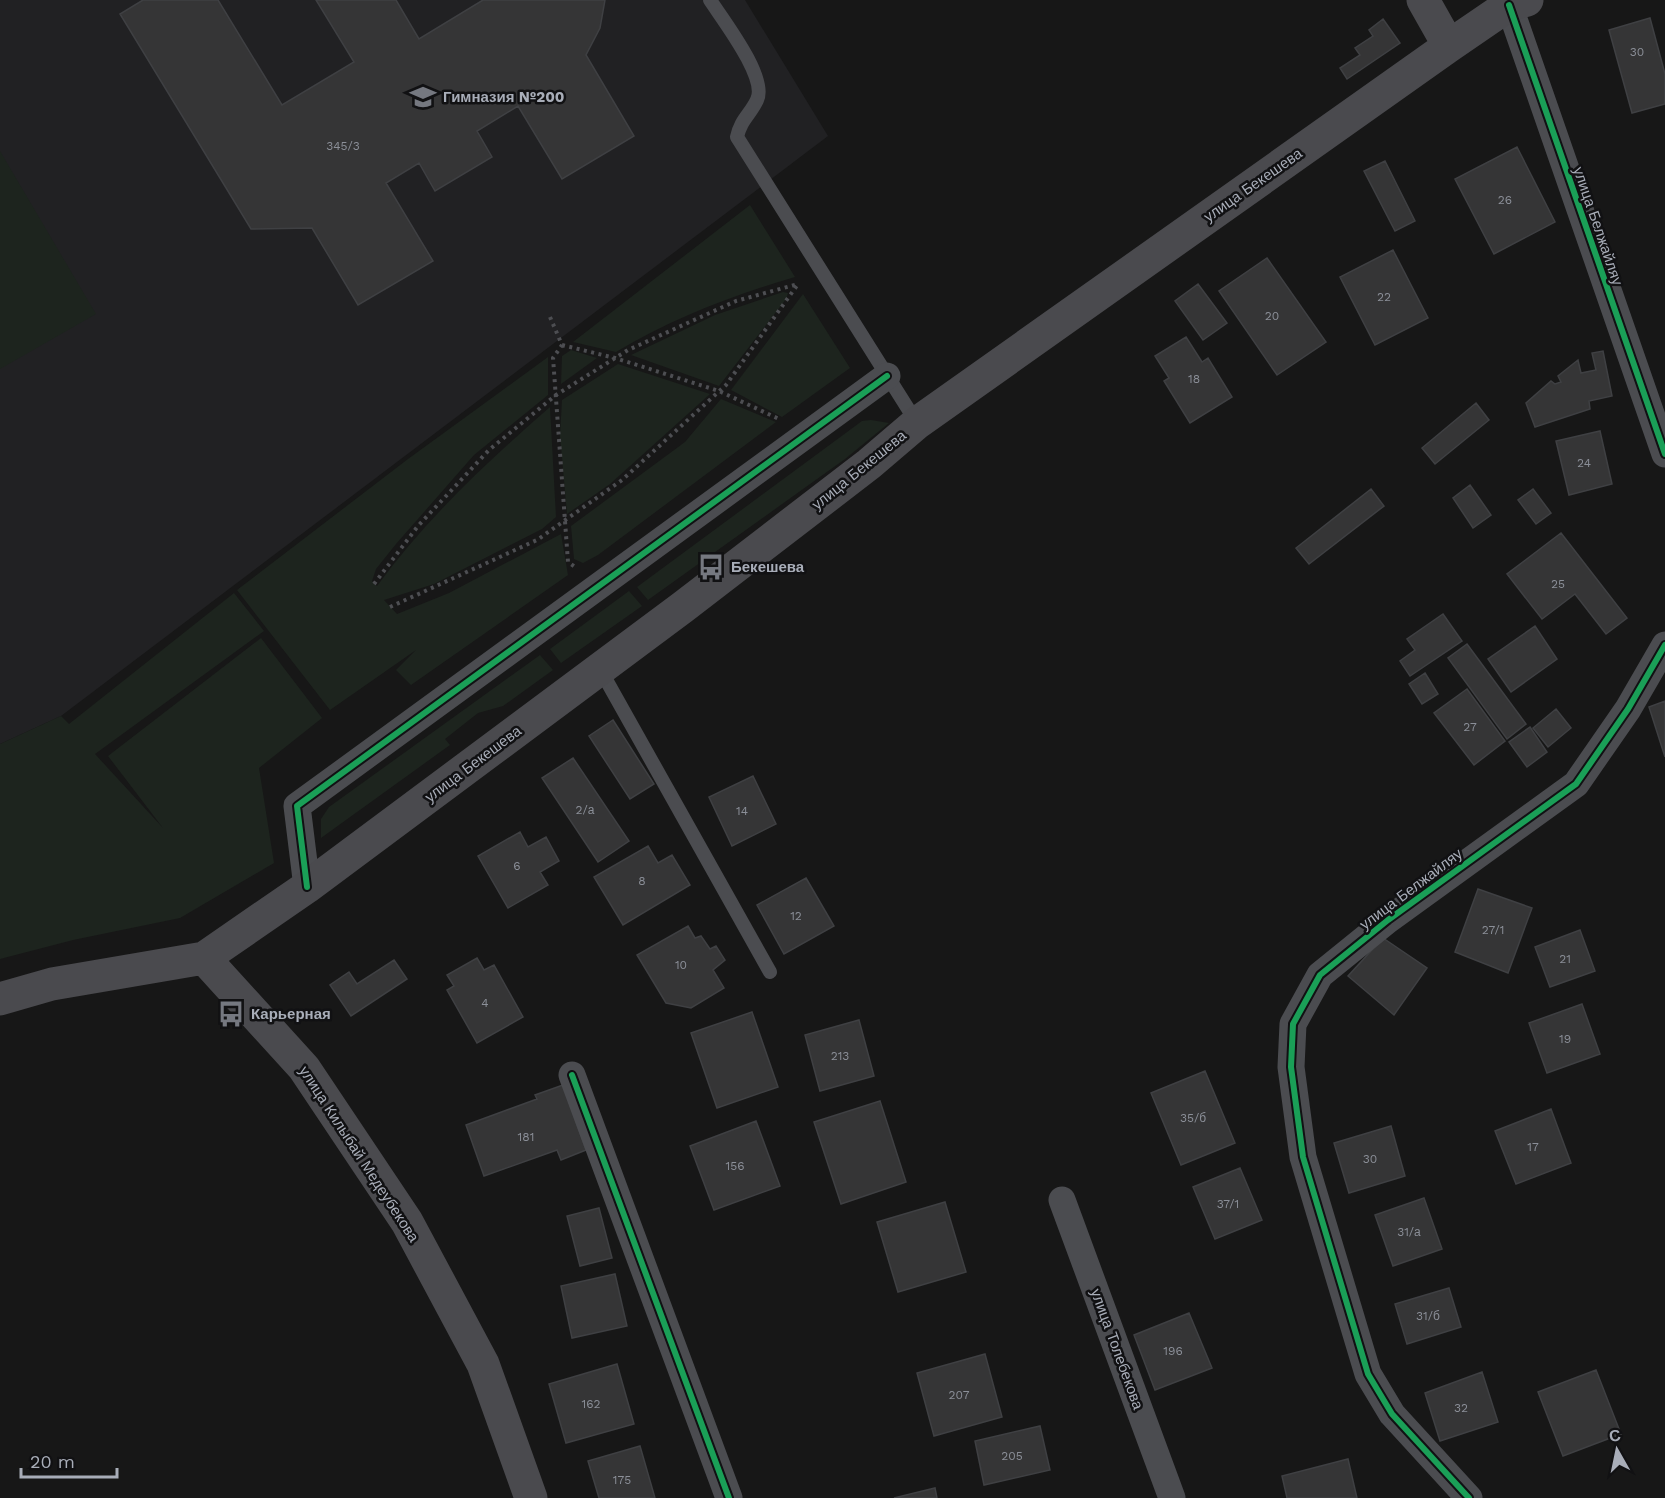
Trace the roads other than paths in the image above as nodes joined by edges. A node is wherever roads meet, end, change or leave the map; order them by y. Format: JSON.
{"nodes":[{"id":1,"x":710,"y":0,"type":"edge"},
{"id":2,"x":1423,"y":0,"type":"edge"},
{"id":3,"x":1518,"y":3,"type":"edge"},
{"id":4,"x":1449,"y":46,"type":"junction"},
{"id":5,"x":887,"y":376,"type":"junction"},
{"id":6,"x":917,"y":423,"type":"junction"},
{"id":7,"x":1664,"y":448,"type":"edge"},
{"id":8,"x":1665,"y":645,"type":"edge"},
{"id":9,"x":600,"y":669,"type":"junction"},
{"id":10,"x":307,"y":887,"type":"junction"},
{"id":11,"x":204,"y":958,"type":"junction"},
{"id":12,"x":770,"y":972,"type":"dead end"},
{"id":13,"x":0,"y":999,"type":"edge"},
{"id":14,"x":572,"y":1075,"type":"dead end"},
{"id":15,"x":1062,"y":1200,"type":"dead end"},
{"id":16,"x":531,"y":1498,"type":"edge"},
{"id":17,"x":729,"y":1498,"type":"edge"},
{"id":18,"x":1172,"y":1498,"type":"edge"},
{"id":19,"x":1469,"y":1498,"type":"edge"}],
"edges":[{"from":1,"to":5,"type":"lane"},
{"from":2,"to":4,"type":"main road"},
{"from":3,"to":4,"type":"main road","name":"улица Бекешева"},
{"from":3,"to":7,"type":"street","name":"улица Белжайляу"},
{"from":4,"to":6,"type":"main road","name":"улица Бекешева"},
{"from":5,"to":6,"type":"lane"},
{"from":5,"to":10,"type":"street"},
{"from":6,"to":9,"type":"main road","name":"улица Бекешева"},
{"from":8,"to":19,"type":"street","name":"улица Белжайляу"},
{"from":9,"to":10,"type":"main road","name":"улица Бекешева"},
{"from":9,"to":12,"type":"lane"},
{"from":10,"to":11,"type":"main road","name":"улица Бекешева"},
{"from":11,"to":13,"type":"main road"},
{"from":11,"to":16,"type":"main road","name":"улица Килыбай Медеубекова"},
{"from":14,"to":17,"type":"street"},
{"from":15,"to":18,"type":"street","name":"улица Толебекова"}]}
